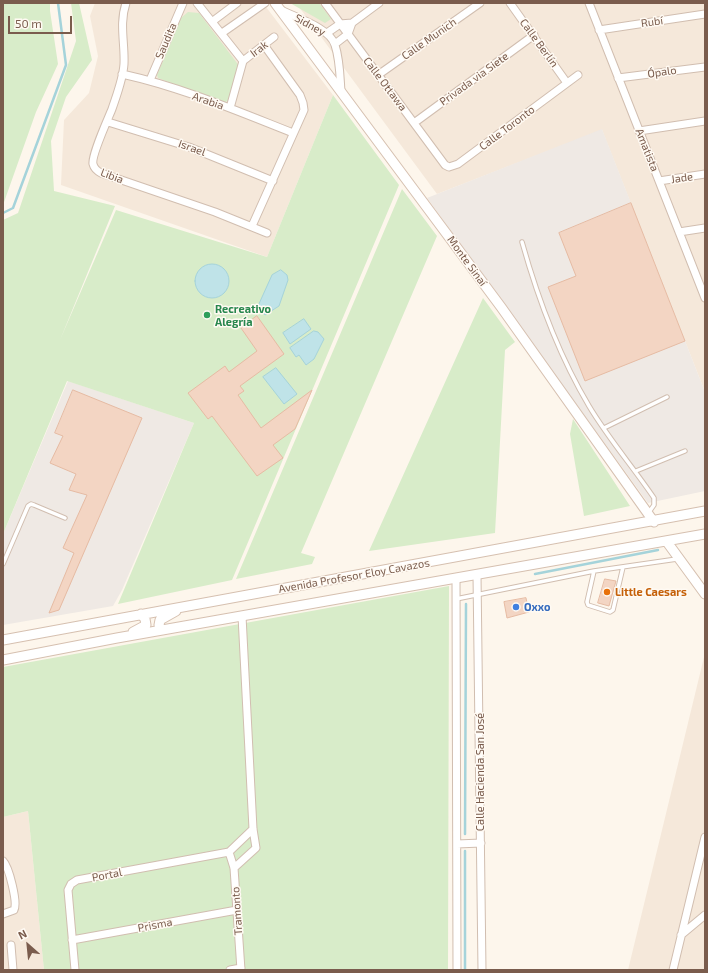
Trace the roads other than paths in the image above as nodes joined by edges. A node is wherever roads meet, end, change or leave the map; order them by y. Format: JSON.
{"nodes":[{"id":1,"x":126,"y":3,"type":"edge"},
{"id":2,"x":183,"y":3,"type":"edge"},
{"id":3,"x":197,"y":3,"type":"edge"},
{"id":4,"x":237,"y":3,"type":"edge"},
{"id":5,"x":264,"y":3,"type":"edge"},
{"id":6,"x":325,"y":3,"type":"edge"},
{"id":7,"x":379,"y":3,"type":"edge"},
{"id":8,"x":480,"y":3,"type":"edge"},
{"id":9,"x":510,"y":3,"type":"edge"},
{"id":10,"x":589,"y":3,"type":"edge"},
{"id":11,"x":278,"y":7,"type":"edge"},
{"id":12,"x":705,"y":14,"type":"edge"},
{"id":13,"x":213,"y":21,"type":"junction"},
{"id":14,"x":352,"y":23,"type":"junction"},
{"id":15,"x":340,"y":24,"type":"junction"},
{"id":16,"x":599,"y":30,"type":"junction"},
{"id":17,"x":222,"y":33,"type":"junction"},
{"id":18,"x":327,"y":34,"type":"junction"},
{"id":19,"x":348,"y":34,"type":"junction"},
{"id":20,"x":534,"y":35,"type":"junction"},
{"id":21,"x":274,"y":37,"type":"dead end"},
{"id":22,"x":335,"y":44,"type":"junction"},
{"id":23,"x":264,"y":45,"type":"junction"},
{"id":24,"x":243,"y":61,"type":"junction"},
{"id":25,"x":705,"y":66,"type":"edge"},
{"id":26,"x":122,"y":74,"type":"junction"},
{"id":27,"x":378,"y":75,"type":"junction"},
{"id":28,"x":578,"y":75,"type":"dead end"},
{"id":29,"x":618,"y":78,"type":"junction"},
{"id":30,"x":150,"y":80,"type":"junction"},
{"id":31,"x":567,"y":82,"type":"junction"},
{"id":32,"x":342,"y":92,"type":"junction"},
{"id":33,"x":230,"y":108,"type":"junction"},
{"id":34,"x":705,"y":121,"type":"edge"},
{"id":35,"x":108,"y":122,"type":"junction"},
{"id":36,"x":414,"y":123,"type":"junction"},
{"id":37,"x":639,"y":131,"type":"junction"},
{"id":38,"x":293,"y":133,"type":"junction"},
{"id":39,"x":445,"y":165,"type":"joint"},
{"id":40,"x":705,"y":174,"type":"edge"},
{"id":41,"x":273,"y":181,"type":"junction"},
{"id":42,"x":659,"y":181,"type":"junction"},
{"id":43,"x":252,"y":226,"type":"junction"},
{"id":44,"x":705,"y":228,"type":"edge"},
{"id":45,"x":679,"y":232,"type":"junction"},
{"id":46,"x":267,"y":233,"type":"dead end"},
{"id":47,"x":522,"y":242,"type":"dead end"},
{"id":48,"x":702,"y":284,"type":"edge"},
{"id":49,"x":705,"y":298,"type":"edge"},
{"id":50,"x":667,"y":397,"type":"dead end"},
{"id":51,"x":604,"y":428,"type":"junction"},
{"id":52,"x":685,"y":451,"type":"dead end"},
{"id":53,"x":636,"y":471,"type":"junction"},
{"id":54,"x":705,"y":511,"type":"edge"},
{"id":55,"x":648,"y":513,"type":"junction"},
{"id":56,"x":65,"y":518,"type":"dead end"},
{"id":57,"x":654,"y":522,"type":"junction"},
{"id":58,"x":705,"y":534,"type":"edge"},
{"id":59,"x":667,"y":542,"type":"junction"},
{"id":60,"x":680,"y":559,"type":"junction"},
{"id":61,"x":3,"y":564,"type":"edge"},
{"id":62,"x":623,"y":567,"type":"junction"},
{"id":63,"x":594,"y":571,"type":"junction"},
{"id":64,"x":477,"y":575,"type":"junction"},
{"id":65,"x":456,"y":578,"type":"junction"},
{"id":66,"x":705,"y":594,"type":"edge"},
{"id":67,"x":478,"y":595,"type":"junction"},
{"id":68,"x":456,"y":599,"type":"junction"},
{"id":69,"x":186,"y":606,"type":"junction"},
{"id":70,"x":141,"y":614,"type":"junction"},
{"id":71,"x":242,"y":616,"type":"junction"},
{"id":72,"x":161,"y":630,"type":"junction"},
{"id":73,"x":117,"y":638,"type":"junction"},
{"id":74,"x":3,"y":640,"type":"edge"},
{"id":75,"x":3,"y":660,"type":"edge"},
{"id":76,"x":253,"y":829,"type":"junction"},
{"id":77,"x":705,"y":837,"type":"edge"},
{"id":78,"x":480,"y":843,"type":"junction"},
{"id":79,"x":457,"y":844,"type":"junction"},
{"id":80,"x":229,"y":852,"type":"junction"},
{"id":81,"x":3,"y":861,"type":"edge"},
{"id":82,"x":234,"y":868,"type":"junction"},
{"id":83,"x":237,"y":910,"type":"junction"},
{"id":84,"x":3,"y":914,"type":"edge"},
{"id":85,"x":705,"y":915,"type":"edge"},
{"id":86,"x":681,"y":935,"type":"junction"},
{"id":87,"x":72,"y":940,"type":"junction"},
{"id":88,"x":11,"y":945,"type":"dead end"},
{"id":89,"x":241,"y":969,"type":"edge"},
{"id":90,"x":13,"y":970,"type":"edge"},
{"id":91,"x":75,"y":970,"type":"edge"},
{"id":92,"x":230,"y":970,"type":"edge"},
{"id":93,"x":457,"y":970,"type":"edge"},
{"id":94,"x":482,"y":970,"type":"edge"},
{"id":95,"x":672,"y":970,"type":"edge"}],
"edges":[{"from":1,"to":26,"type":"street","name":"Libia"},
{"from":2,"to":30,"type":"street","name":"Saudita"},
{"from":3,"to":13,"type":"street"},
{"from":4,"to":13,"type":"street"},
{"from":5,"to":17,"type":"street"},
{"from":6,"to":15,"type":"street","name":"Calle Ottawa"},
{"from":7,"to":14,"type":"street"},
{"from":8,"to":27,"type":"street","name":"Calle Munich"},
{"from":9,"to":20,"type":"street","name":"Calle Berlín"},
{"from":10,"to":16,"type":"street","name":"Amatista"},
{"from":11,"to":18,"type":"street","name":"Sidney"},
{"from":11,"to":32,"type":"main road","name":"Monte Sinaí"},
{"from":12,"to":16,"type":"street","name":"Rubí"},
{"from":13,"to":17,"type":"street"},
{"from":14,"to":15,"type":"street"},
{"from":14,"to":19,"type":"street"},
{"from":15,"to":18,"type":"street"},
{"from":15,"to":19,"type":"street","name":"Calle Ottawa"},
{"from":16,"to":29,"type":"street","name":"Amatista"},
{"from":17,"to":24,"type":"street"},
{"from":18,"to":22,"type":"street","name":"Sidney"},
{"from":19,"to":22,"type":"street"},
{"from":19,"to":27,"type":"street","name":"Calle Ottawa"},
{"from":20,"to":31,"type":"street","name":"Calle Berlín"},
{"from":20,"to":36,"type":"street","name":"Privada via Siete"},
{"from":21,"to":23,"type":"street","name":"Irak"},
{"from":22,"to":32,"type":"street","name":"Sidney"},
{"from":23,"to":24,"type":"street","name":"Irak"},
{"from":23,"to":38,"type":"street"},
{"from":24,"to":33,"type":"street"},
{"from":25,"to":29,"type":"street","name":"Ópalo"},
{"from":26,"to":30,"type":"street","name":"Arabia"},
{"from":26,"to":35,"type":"street","name":"Libia"},
{"from":27,"to":36,"type":"street","name":"Calle Ottawa"},
{"from":28,"to":31,"type":"street","name":"Calle Toronto"},
{"from":29,"to":37,"type":"street","name":"Amatista"},
{"from":30,"to":33,"type":"street","name":"Arabia"},
{"from":31,"to":39,"type":"street","name":"Calle Toronto"},
{"from":32,"to":55,"type":"main road","name":"Monte Sinaí"},
{"from":33,"to":38,"type":"street","name":"Arabia"},
{"from":34,"to":37,"type":"street"},
{"from":35,"to":41,"type":"street","name":"Israel"},
{"from":35,"to":43,"type":"street","name":"Libia"},
{"from":36,"to":39,"type":"street","name":"Calle Ottawa"},
{"from":37,"to":42,"type":"street","name":"Amatista"},
{"from":38,"to":41,"type":"street"},
{"from":40,"to":42,"type":"street","name":"Jade"},
{"from":41,"to":43,"type":"street"},
{"from":42,"to":45,"type":"street","name":"Amatista"},
{"from":43,"to":46,"type":"street","name":"Libia"},
{"from":44,"to":45,"type":"street"},
{"from":45,"to":48,"type":"street","name":"Amatista"},
{"from":47,"to":51,"type":"lane"},
{"from":48,"to":49,"type":"street","name":"Amatista"},
{"from":50,"to":51,"type":"lane"},
{"from":51,"to":53,"type":"lane"},
{"from":52,"to":53,"type":"lane"},
{"from":53,"to":55,"type":"lane"},
{"from":54,"to":57,"type":"main road","name":"Avenida Profesor Eloy Cavazos"},
{"from":55,"to":57,"type":"main road","name":"Monte Sinaí"},
{"from":56,"to":61,"type":"lane"},
{"from":57,"to":69,"type":"main road","name":"Avenida Profesor Eloy Cavazos"},
{"from":58,"to":59,"type":"main road","name":"Avenida Profesor Eloy Cavazos"},
{"from":59,"to":60,"type":"main road"},
{"from":59,"to":64,"type":"main road","name":"Avenida Profesor Eloy Cavazos"},
{"from":60,"to":62,"type":"lane"},
{"from":60,"to":66,"type":"main road"},
{"from":62,"to":63,"type":"lane"},
{"from":62,"to":63,"type":"lane"},
{"from":63,"to":67,"type":"lane"},
{"from":64,"to":65,"type":"main road","name":"Avenida Profesor Eloy Cavazos"},
{"from":64,"to":67,"type":"street","name":"Calle Hacienda San José"},
{"from":65,"to":68,"type":"street"},
{"from":65,"to":71,"type":"main road","name":"Avenida Profesor Eloy Cavazos"},
{"from":67,"to":68,"type":"lane"},
{"from":67,"to":78,"type":"street","name":"Calle Hacienda San José"},
{"from":68,"to":79,"type":"street"},
{"from":69,"to":70,"type":"main road","name":"Avenida Profesor Eloy Cavazos"},
{"from":69,"to":72,"type":"main road"},
{"from":70,"to":73,"type":"main road"},
{"from":70,"to":74,"type":"main road","name":"Avenida Profesor Eloy Cavazos"},
{"from":71,"to":72,"type":"main road","name":"Avenida Profesor Eloy Cavazos"},
{"from":71,"to":76,"type":"street"},
{"from":72,"to":73,"type":"main road","name":"Avenida Profesor Eloy Cavazos"},
{"from":73,"to":75,"type":"main road","name":"Avenida Profesor Eloy Cavazos"},
{"from":76,"to":80,"type":"street"},
{"from":76,"to":82,"type":"street"},
{"from":77,"to":86,"type":"street"},
{"from":78,"to":79,"type":"street"},
{"from":78,"to":94,"type":"street","name":"Calle Hacienda San José"},
{"from":79,"to":93,"type":"street"},
{"from":80,"to":82,"type":"street","name":"Tramonto"},
{"from":80,"to":87,"type":"street","name":"Portal"},
{"from":81,"to":84,"type":"street"},
{"from":82,"to":83,"type":"street","name":"Tramonto"},
{"from":83,"to":87,"type":"street","name":"Prisma"},
{"from":83,"to":89,"type":"street","name":"Tramonto"},
{"from":85,"to":86,"type":"street"},
{"from":86,"to":95,"type":"street"},
{"from":87,"to":91,"type":"street","name":"Portal"},
{"from":88,"to":90,"type":"street"},
{"from":89,"to":92,"type":"street"}]}
